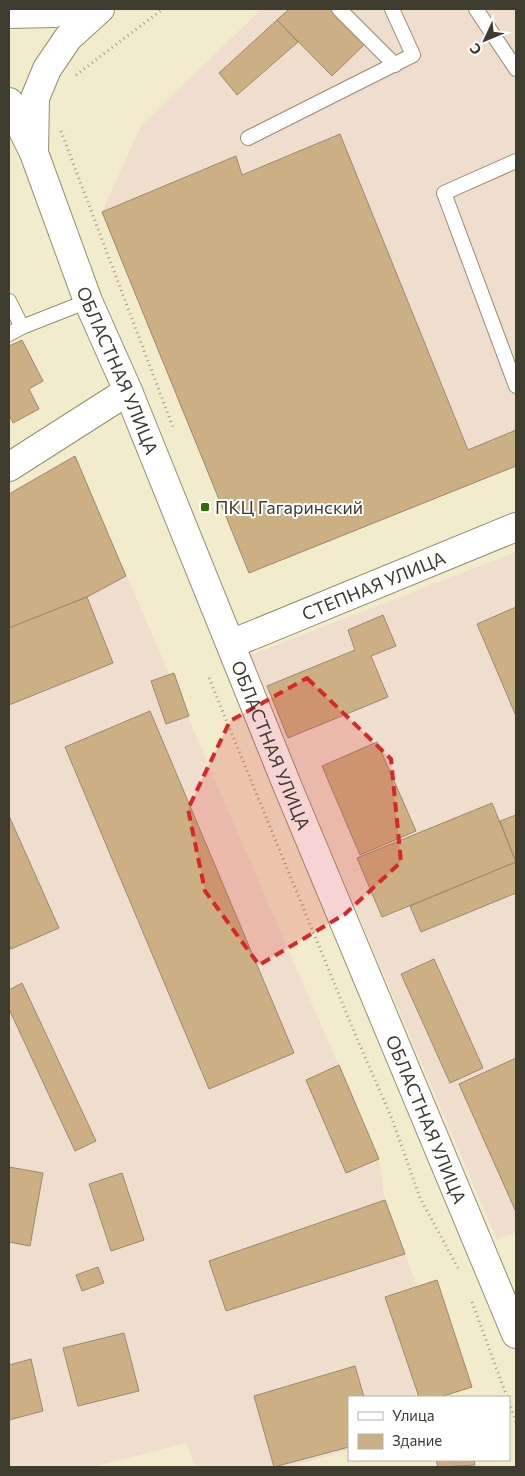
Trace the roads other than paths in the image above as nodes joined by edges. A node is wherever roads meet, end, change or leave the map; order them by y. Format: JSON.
{"nodes":[{"id":1,"x":71,"y":9,"type":"edge"},
{"id":2,"x":100,"y":9,"type":"edge"},
{"id":3,"x":339,"y":9,"type":"edge"},
{"id":4,"x":392,"y":9,"type":"edge"},
{"id":5,"x":476,"y":9,"type":"edge"},
{"id":6,"x":9,"y":14,"type":"edge"},
{"id":7,"x":394,"y":65,"type":"junction"},
{"id":8,"x":516,"y":69,"type":"edge"},
{"id":9,"x":9,"y":102,"type":"edge"},
{"id":10,"x":248,"y":138,"type":"dead end"},
{"id":11,"x":34,"y":153,"type":"junction"},
{"id":12,"x":516,"y":161,"type":"edge"},
{"id":13,"x":9,"y":301,"type":"edge"},
{"id":14,"x":88,"y":301,"type":"junction"},
{"id":15,"x":22,"y":326,"type":"junction"},
{"id":16,"x":9,"y":334,"type":"edge"},
{"id":17,"x":516,"y":386,"type":"edge"},
{"id":18,"x":128,"y":391,"type":"junction"},
{"id":19,"x":9,"y":467,"type":"edge"},
{"id":20,"x":516,"y":527,"type":"edge"},
{"id":21,"x":231,"y":644,"type":"junction"},
{"id":22,"x":516,"y":1334,"type":"edge"}],
"edges":[{"from":1,"to":6,"type":"main road"},
{"from":2,"to":11,"type":"main road"},
{"from":3,"to":7,"type":"lane"},
{"from":4,"to":7,"type":"lane"},
{"from":5,"to":8,"type":"lane"},
{"from":7,"to":10,"type":"lane"},
{"from":9,"to":11,"type":"main road","name":"ОБЛАСТНАЯ УЛИЦА"},
{"from":11,"to":14,"type":"main road","name":"ОБЛАСТНАЯ УЛИЦА"},
{"from":12,"to":17,"type":"lane"},
{"from":13,"to":15,"type":"lane"},
{"from":14,"to":15,"type":"lane"},
{"from":14,"to":18,"type":"main road","name":"ОБЛАСТНАЯ УЛИЦА"},
{"from":15,"to":16,"type":"lane"},
{"from":18,"to":19,"type":"main road"},
{"from":18,"to":21,"type":"main road","name":"ОБЛАСТНАЯ УЛИЦА"},
{"from":20,"to":21,"type":"main road","name":"СТЕПНАЯ УЛИЦА"},
{"from":21,"to":22,"type":"main road","name":"ОБЛАСТНАЯ УЛИЦА"}]}
